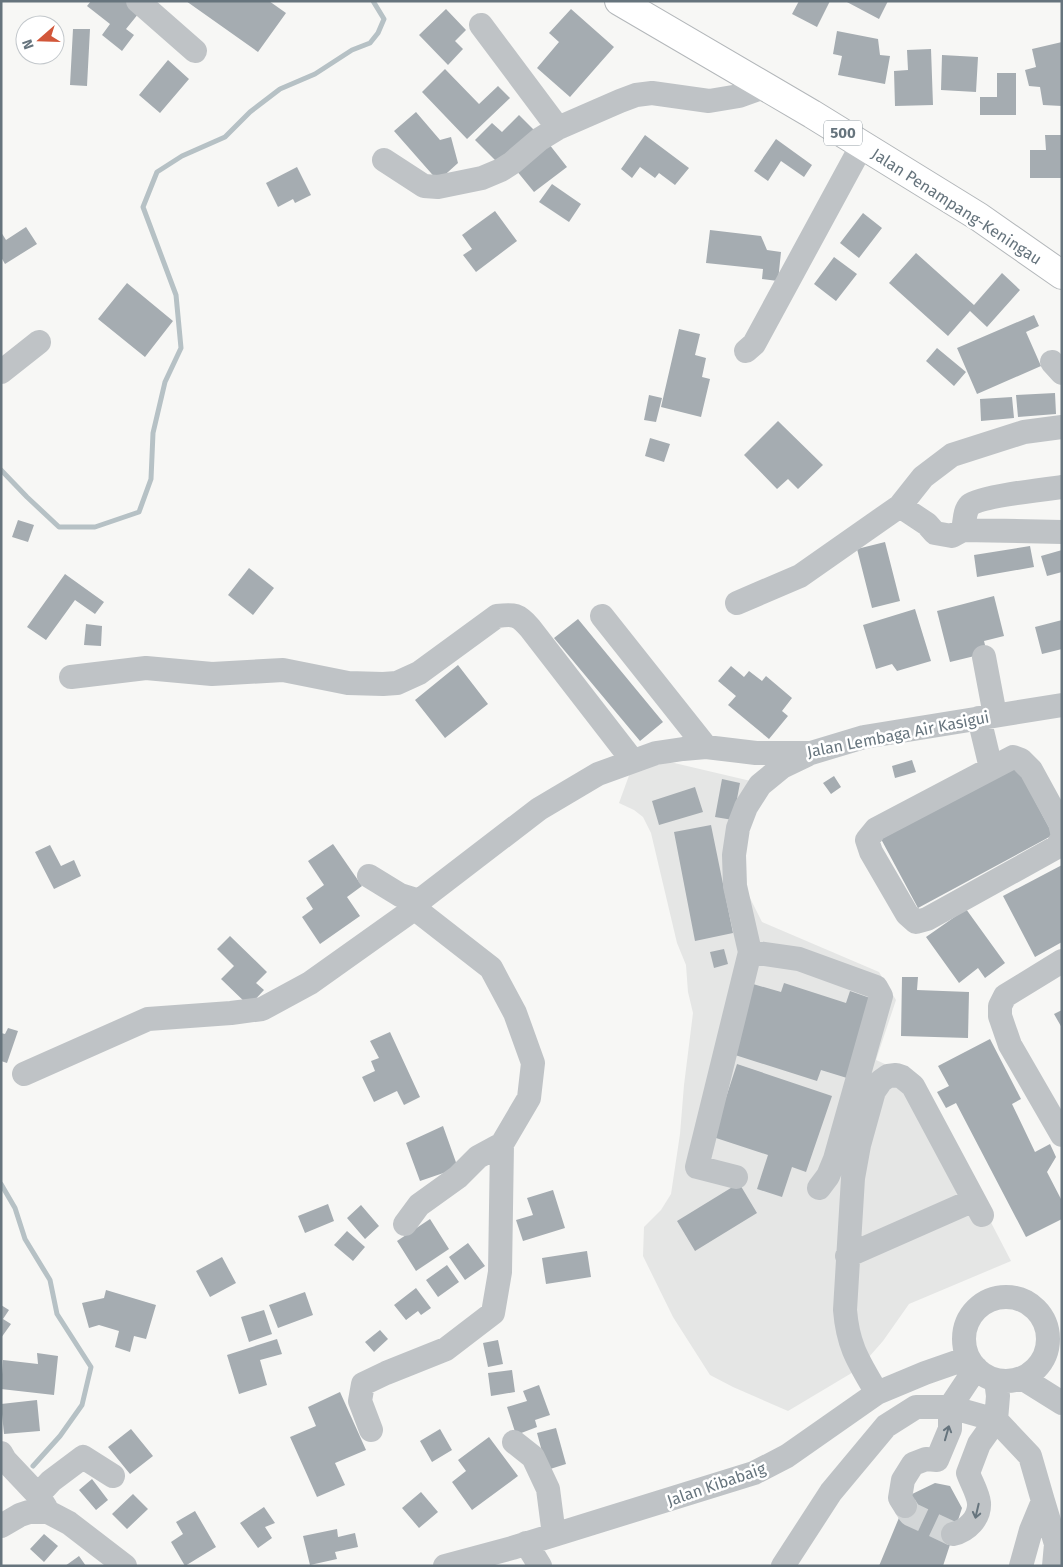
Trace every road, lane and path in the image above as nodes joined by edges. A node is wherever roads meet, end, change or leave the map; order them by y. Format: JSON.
{"nodes":[{"id":1,"x":138,"y":1,"type":"edge"},
{"id":2,"x":618,"y":1,"type":"edge"},
{"id":3,"x":481,"y":25,"type":"dead end"},
{"id":4,"x":195,"y":51,"type":"dead end"},
{"id":5,"x":764,"y":87,"type":"junction"},
{"id":6,"x":558,"y":128,"type":"junction"},
{"id":7,"x":862,"y":145,"type":"junction"},
{"id":8,"x":384,"y":160,"type":"dead end"},
{"id":9,"x":1062,"y":275,"type":"edge"},
{"id":10,"x":39,"y":342,"type":"dead end"},
{"id":11,"x":746,"y":351,"type":"dead end"},
{"id":12,"x":1,"y":372,"type":"edge"},
{"id":13,"x":1062,"y":427,"type":"edge"},
{"id":14,"x":1062,"y":487,"type":"edge"},
{"id":15,"x":900,"y":506,"type":"junction"},
{"id":16,"x":964,"y":530,"type":"junction"},
{"id":17,"x":1062,"y":532,"type":"edge"},
{"id":18,"x":737,"y":603,"type":"dead end"},
{"id":19,"x":602,"y":616,"type":"dead end"},
{"id":20,"x":984,"y":657,"type":"dead end"},
{"id":21,"x":71,"y":677,"type":"dead end"},
{"id":22,"x":1062,"y":705,"type":"edge"},
{"id":23,"x":987,"y":716,"type":"junction"},
{"id":24,"x":706,"y":747,"type":"junction"},
{"id":25,"x":810,"y":753,"type":"junction"},
{"id":26,"x":633,"y":761,"type":"junction"},
{"id":27,"x":992,"y":768,"type":"junction"},
{"id":28,"x":1062,"y":832,"type":"edge"},
{"id":29,"x":1062,"y":838,"type":"edge"},
{"id":30,"x":369,"y":876,"type":"dead end"},
{"id":31,"x":417,"y":904,"type":"junction"},
{"id":32,"x":750,"y":952,"type":"junction"},
{"id":33,"x":1062,"y":961,"type":"edge"},
{"id":34,"x":24,"y":1074,"type":"dead end"},
{"id":35,"x":1062,"y":1136,"type":"edge"},
{"id":36,"x":502,"y":1144,"type":"junction"},
{"id":37,"x":736,"y":1178,"type":"dead end"},
{"id":38,"x":819,"y":1188,"type":"dead end"},
{"id":39,"x":405,"y":1224,"type":"dead end"},
{"id":40,"x":848,"y":1256,"type":"junction"},
{"id":41,"x":1053,"y":1319,"type":"edge"},
{"id":42,"x":972,"y":1363,"type":"junction"},
{"id":43,"x":1022,"y":1378,"type":"junction"},
{"id":44,"x":996,"y":1380,"type":"junction"},
{"id":45,"x":877,"y":1393,"type":"junction"},
{"id":46,"x":1062,"y":1403,"type":"edge"},
{"id":47,"x":950,"y":1407,"type":"junction"},
{"id":48,"x":996,"y":1420,"type":"junction"},
{"id":49,"x":371,"y":1430,"type":"dead end"},
{"id":50,"x":514,"y":1442,"type":"dead end"},
{"id":51,"x":1,"y":1453,"type":"edge"},
{"id":52,"x":937,"y":1460,"type":"junction"},
{"id":53,"x":968,"y":1473,"type":"junction"},
{"id":54,"x":113,"y":1476,"type":"dead end"},
{"id":55,"x":1043,"y":1501,"type":"junction"},
{"id":56,"x":43,"y":1503,"type":"junction"},
{"id":57,"x":905,"y":1506,"type":"dead end"},
{"id":58,"x":1,"y":1526,"type":"edge"},
{"id":59,"x":953,"y":1534,"type":"dead end"},
{"id":60,"x":554,"y":1535,"type":"junction"},
{"id":61,"x":520,"y":1552,"type":"edge"},
{"id":62,"x":125,"y":1566,"type":"edge"},
{"id":63,"x":445,"y":1566,"type":"edge"},
{"id":64,"x":540,"y":1566,"type":"edge"},
{"id":65,"x":782,"y":1566,"type":"edge"},
{"id":66,"x":1021,"y":1566,"type":"edge"},
{"id":67,"x":1054,"y":1566,"type":"edge"}],
"edges":[{"from":1,"to":4,"type":"street"},
{"from":2,"to":5,"type":"main road","name":"Jalan Penampang-Keningau","number":"500"},
{"from":3,"to":6,"type":"street"},
{"from":5,"to":6,"type":"street"},
{"from":5,"to":7,"type":"main road","name":"Jalan Penampang-Keningau","number":"500"},
{"from":6,"to":8,"type":"street"},
{"from":7,"to":9,"type":"main road","name":"Jalan Penampang-Keningau","number":"500"},
{"from":7,"to":11,"type":"street"},
{"from":10,"to":12,"type":"street"},
{"from":13,"to":15,"type":"street"},
{"from":14,"to":16,"type":"street"},
{"from":15,"to":16,"type":"street"},
{"from":15,"to":18,"type":"street"},
{"from":16,"to":17,"type":"street"},
{"from":19,"to":24,"type":"street"},
{"from":20,"to":23,"type":"street"},
{"from":21,"to":26,"type":"street"},
{"from":22,"to":23,"type":"street","name":"Jalan Lembaga Air Kasigui"},
{"from":23,"to":25,"type":"street","name":"Jalan Lembaga Air Kasigui"},
{"from":23,"to":27,"type":"street"},
{"from":24,"to":25,"type":"street","name":"Jalan Lembaga Air Kasigui"},
{"from":24,"to":26,"type":"street","name":"Jalan Lembaga Air Kasigui"},
{"from":25,"to":32,"type":"street"},
{"from":26,"to":31,"type":"street","name":"Jalan Lembaga Air Kasigui"},
{"from":27,"to":28,"type":"street"},
{"from":27,"to":29,"type":"street"},
{"from":30,"to":31,"type":"street"},
{"from":31,"to":34,"type":"street","name":"Jalan Lembaga Air Kasigui"},
{"from":31,"to":36,"type":"street"},
{"from":32,"to":37,"type":"street"},
{"from":32,"to":38,"type":"street"},
{"from":33,"to":35,"type":"street"},
{"from":36,"to":39,"type":"street"},
{"from":36,"to":49,"type":"street"},
{"from":40,"to":40,"type":"street"},
{"from":40,"to":45,"type":"street"},
{"from":41,"to":42,"type":"street"},
{"from":41,"to":43,"type":"street"},
{"from":42,"to":44,"type":"street"},
{"from":42,"to":45,"type":"street","name":"Jalan Kibabaig"},
{"from":42,"to":47,"type":"street"},
{"from":43,"to":44,"type":"street"},
{"from":43,"to":46,"type":"street"},
{"from":44,"to":48,"type":"street"},
{"from":45,"to":60,"type":"street","name":"Jalan Kibabaig"},
{"from":47,"to":48,"type":"street"},
{"from":52,"to":47,"type":"street","one_way":true},
{"from":47,"to":65,"type":"street"},
{"from":48,"to":53,"type":"street"},
{"from":48,"to":55,"type":"street"},
{"from":50,"to":60,"type":"street"},
{"from":51,"to":56,"type":"street"},
{"from":52,"to":53,"type":"street"},
{"from":52,"to":57,"type":"street"},
{"from":53,"to":59,"type":"street","one_way":true},
{"from":54,"to":56,"type":"street"},
{"from":55,"to":66,"type":"street"},
{"from":55,"to":67,"type":"street"},
{"from":56,"to":58,"type":"street"},
{"from":56,"to":62,"type":"street"},
{"from":60,"to":61,"type":"street","name":"Jalan Kibabaig"},
{"from":61,"to":63,"type":"street","name":"Jalan Kibabaig"},
{"from":61,"to":64,"type":"street"}]}
